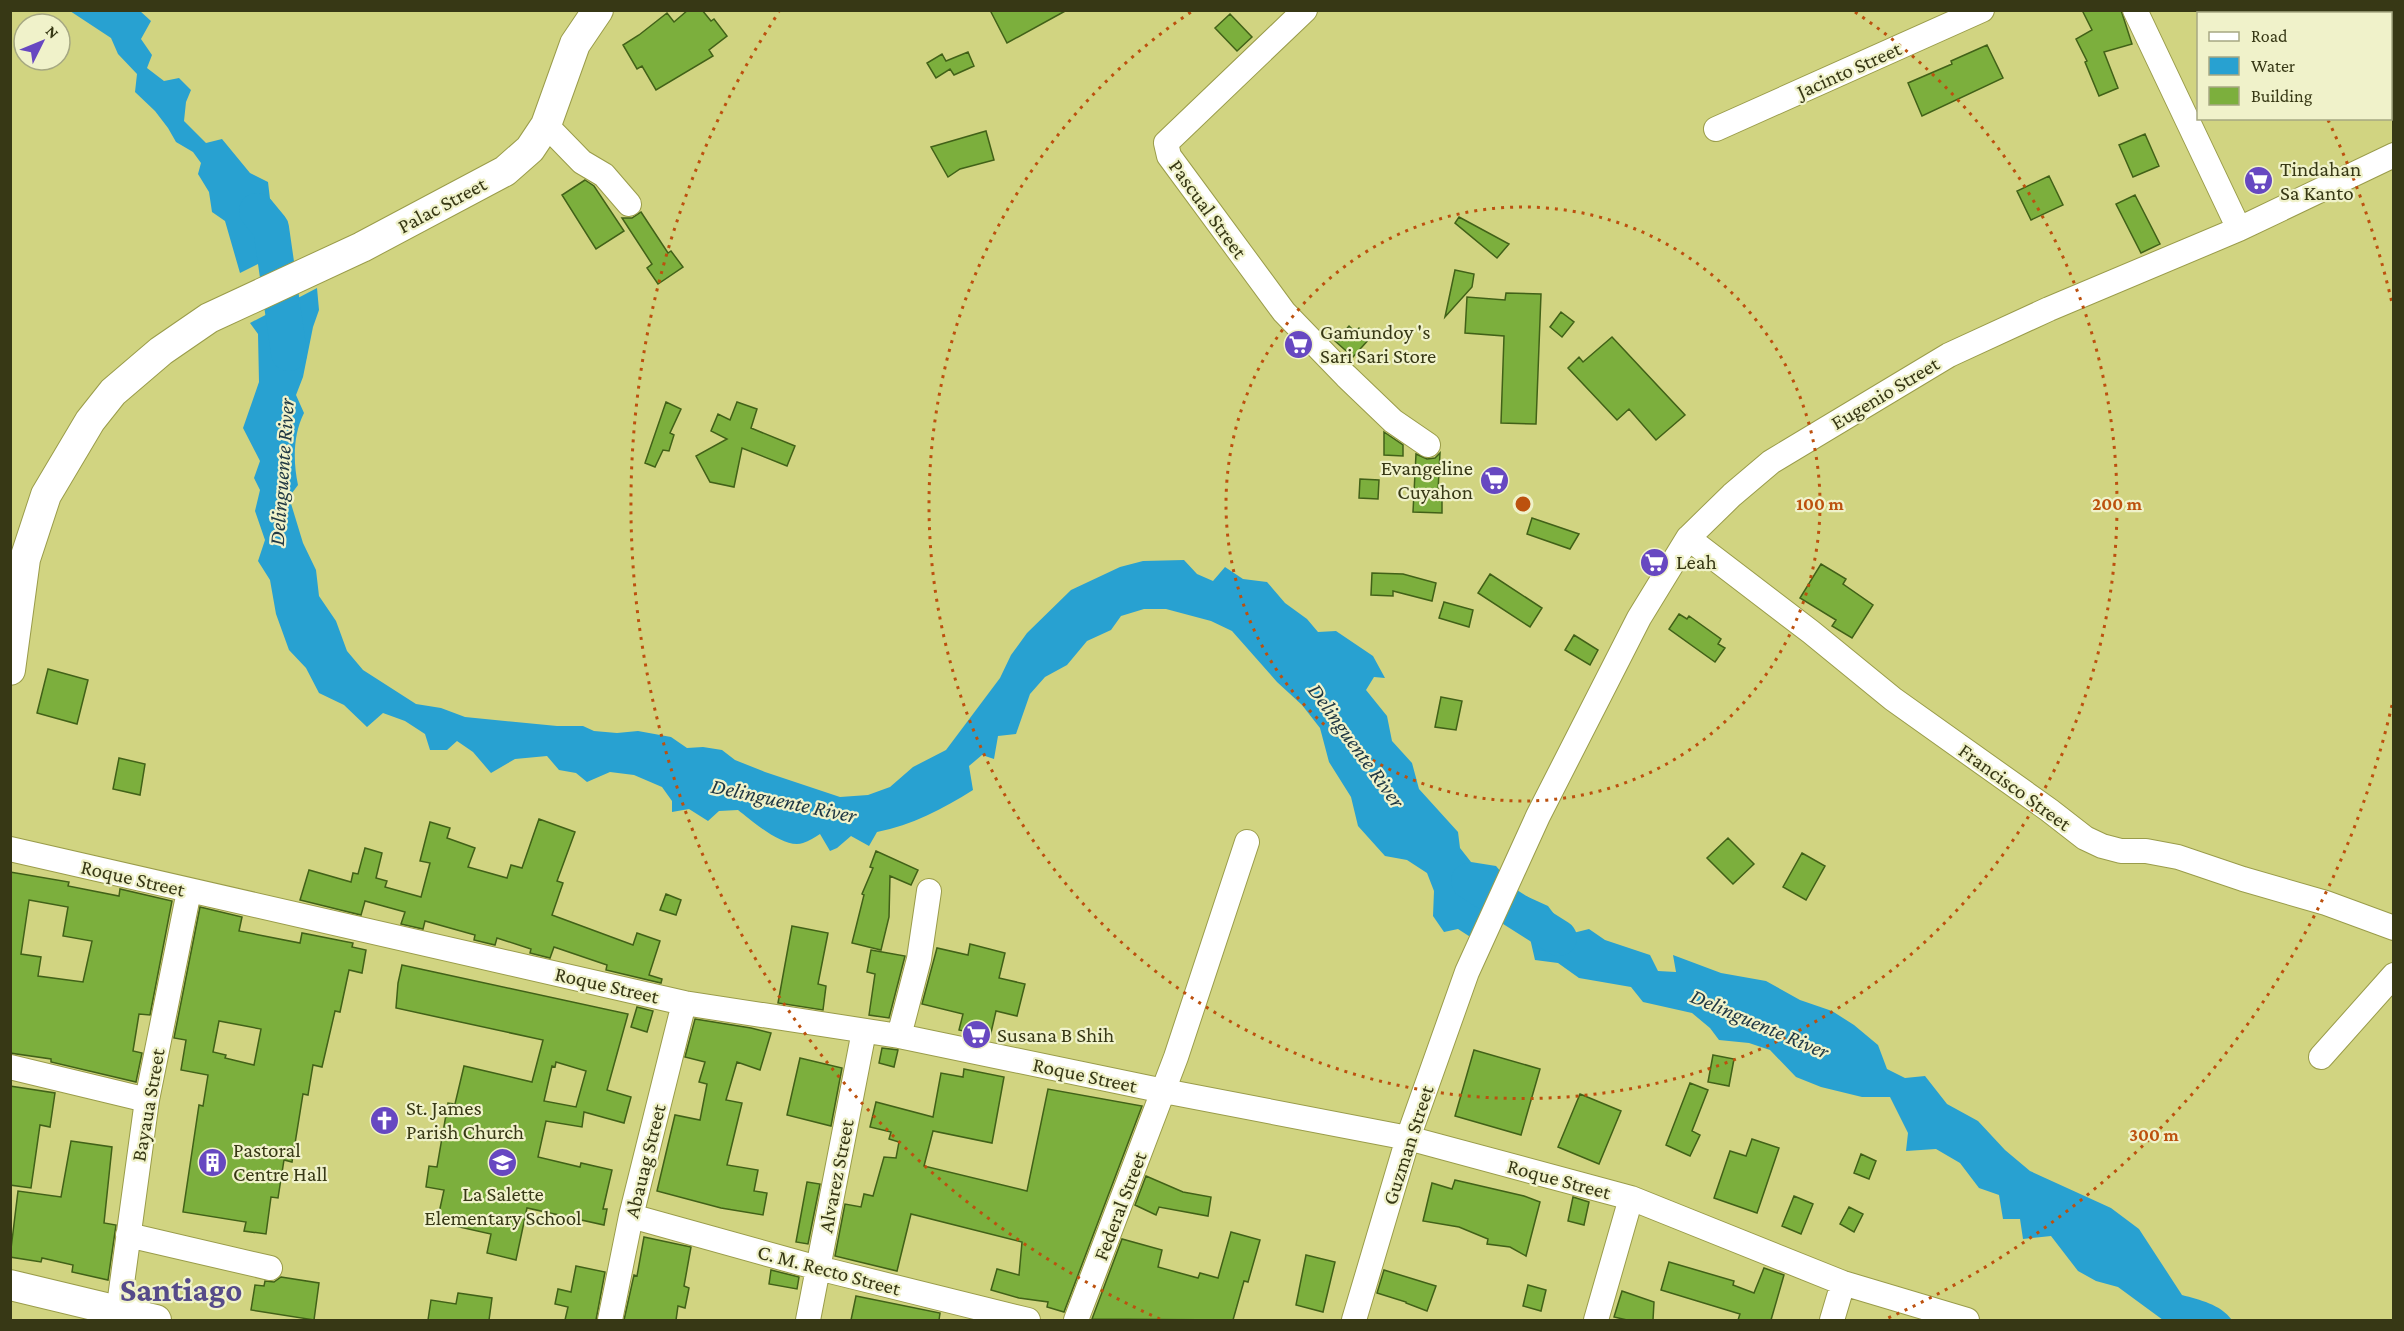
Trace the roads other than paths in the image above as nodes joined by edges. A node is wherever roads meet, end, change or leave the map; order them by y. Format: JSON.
{"nodes":[{"id":1,"x":597,"y":10,"type":"edge"},
{"id":2,"x":1305,"y":10,"type":"edge"},
{"id":3,"x":1982,"y":10,"type":"edge"},
{"id":4,"x":2135,"y":10,"type":"edge"},
{"id":5,"x":546,"y":125,"type":"junction"},
{"id":6,"x":1716,"y":129,"type":"dead end"},
{"id":7,"x":2394,"y":155,"type":"edge"},
{"id":8,"x":629,"y":204,"type":"dead end"},
{"id":9,"x":2239,"y":229,"type":"junction"},
{"id":10,"x":1428,"y":445,"type":"dead end"},
{"id":11,"x":1688,"y":538,"type":"junction"},
{"id":12,"x":10,"y":670,"type":"edge"},
{"id":13,"x":1538,"y":816,"type":"joint"},
{"id":14,"x":1247,"y":842,"type":"dead end"},
{"id":15,"x":10,"y":849,"type":"edge"},
{"id":16,"x":189,"y":891,"type":"junction"},
{"id":17,"x":929,"y":891,"type":"dead end"},
{"id":18,"x":2394,"y":928,"type":"edge"},
{"id":19,"x":2394,"y":975,"type":"edge"},
{"id":20,"x":684,"y":1003,"type":"junction"},
{"id":21,"x":864,"y":1031,"type":"junction"},
{"id":22,"x":898,"y":1036,"type":"junction"},
{"id":23,"x":2321,"y":1057,"type":"dead end"},
{"id":24,"x":10,"y":1067,"type":"edge"},
{"id":25,"x":1164,"y":1091,"type":"junction"},
{"id":26,"x":147,"y":1100,"type":"junction"},
{"id":27,"x":1408,"y":1137,"type":"junction"},
{"id":28,"x":1631,"y":1198,"type":"junction"},
{"id":29,"x":631,"y":1216,"type":"junction"},
{"id":30,"x":128,"y":1235,"type":"junction"},
{"id":31,"x":270,"y":1268,"type":"dead end"},
{"id":32,"x":818,"y":1268,"type":"junction"},
{"id":33,"x":1843,"y":1283,"type":"junction"},
{"id":34,"x":10,"y":1285,"type":"edge"},
{"id":35,"x":118,"y":1316,"type":"edge"},
{"id":36,"x":156,"y":1320,"type":"edge"},
{"id":37,"x":610,"y":1320,"type":"edge"},
{"id":38,"x":808,"y":1320,"type":"edge"},
{"id":39,"x":1028,"y":1320,"type":"edge"},
{"id":40,"x":1076,"y":1320,"type":"edge"},
{"id":41,"x":1354,"y":1320,"type":"edge"},
{"id":42,"x":1596,"y":1320,"type":"edge"},
{"id":43,"x":1832,"y":1320,"type":"edge"},
{"id":44,"x":1967,"y":1320,"type":"edge"}],
"edges":[{"from":1,"to":5,"type":"main road","name":"Palac Street"},
{"from":2,"to":10,"type":"street","name":"Pascual Street"},
{"from":3,"to":6,"type":"street","name":"Jacinto Street"},
{"from":4,"to":9,"type":"street"},
{"from":5,"to":8,"type":"street"},
{"from":5,"to":12,"type":"main road","name":"Palac Street"},
{"from":7,"to":9,"type":"street","name":"Eugenio Street"},
{"from":9,"to":11,"type":"street","name":"Eugenio Street"},
{"from":11,"to":13,"type":"street","name":"Eugenio Street"},
{"from":11,"to":18,"type":"street","name":"Francisco Street"},
{"from":13,"to":27,"type":"street","name":"Guzman Street"},
{"from":14,"to":25,"type":"street","name":"Federal Street"},
{"from":15,"to":16,"type":"street","name":"Roque Street"},
{"from":16,"to":20,"type":"street","name":"Roque Street"},
{"from":16,"to":26,"type":"street","name":"Bayaua Street"},
{"from":17,"to":22,"type":"street"},
{"from":19,"to":23,"type":"street"},
{"from":20,"to":21,"type":"street","name":"Roque Street"},
{"from":20,"to":29,"type":"street","name":"Abauag Street"},
{"from":21,"to":22,"type":"street","name":"Roque Street"},
{"from":21,"to":32,"type":"street","name":"Alvarez Street"},
{"from":22,"to":25,"type":"street","name":"Roque Street"},
{"from":24,"to":26,"type":"street"},
{"from":25,"to":27,"type":"street","name":"Roque Street"},
{"from":25,"to":40,"type":"street","name":"Federal Street"},
{"from":26,"to":30,"type":"street","name":"Bayaua Street"},
{"from":27,"to":28,"type":"street","name":"Roque Street"},
{"from":27,"to":41,"type":"street","name":"Guzman Street"},
{"from":28,"to":33,"type":"street","name":"Roque Street"},
{"from":28,"to":42,"type":"street"},
{"from":29,"to":32,"type":"street","name":"C. M. Recto Street"},
{"from":29,"to":37,"type":"street","name":"Abauag Street"},
{"from":30,"to":31,"type":"street"},
{"from":30,"to":35,"type":"street","name":"Bayaua Street"},
{"from":32,"to":38,"type":"street","name":"Alvarez Street"},
{"from":32,"to":39,"type":"street","name":"C. M. Recto Street"},
{"from":33,"to":43,"type":"street"},
{"from":33,"to":44,"type":"street","name":"Roque Street"},
{"from":34,"to":35,"type":"main road"},
{"from":35,"to":36,"type":"main road"}]}
